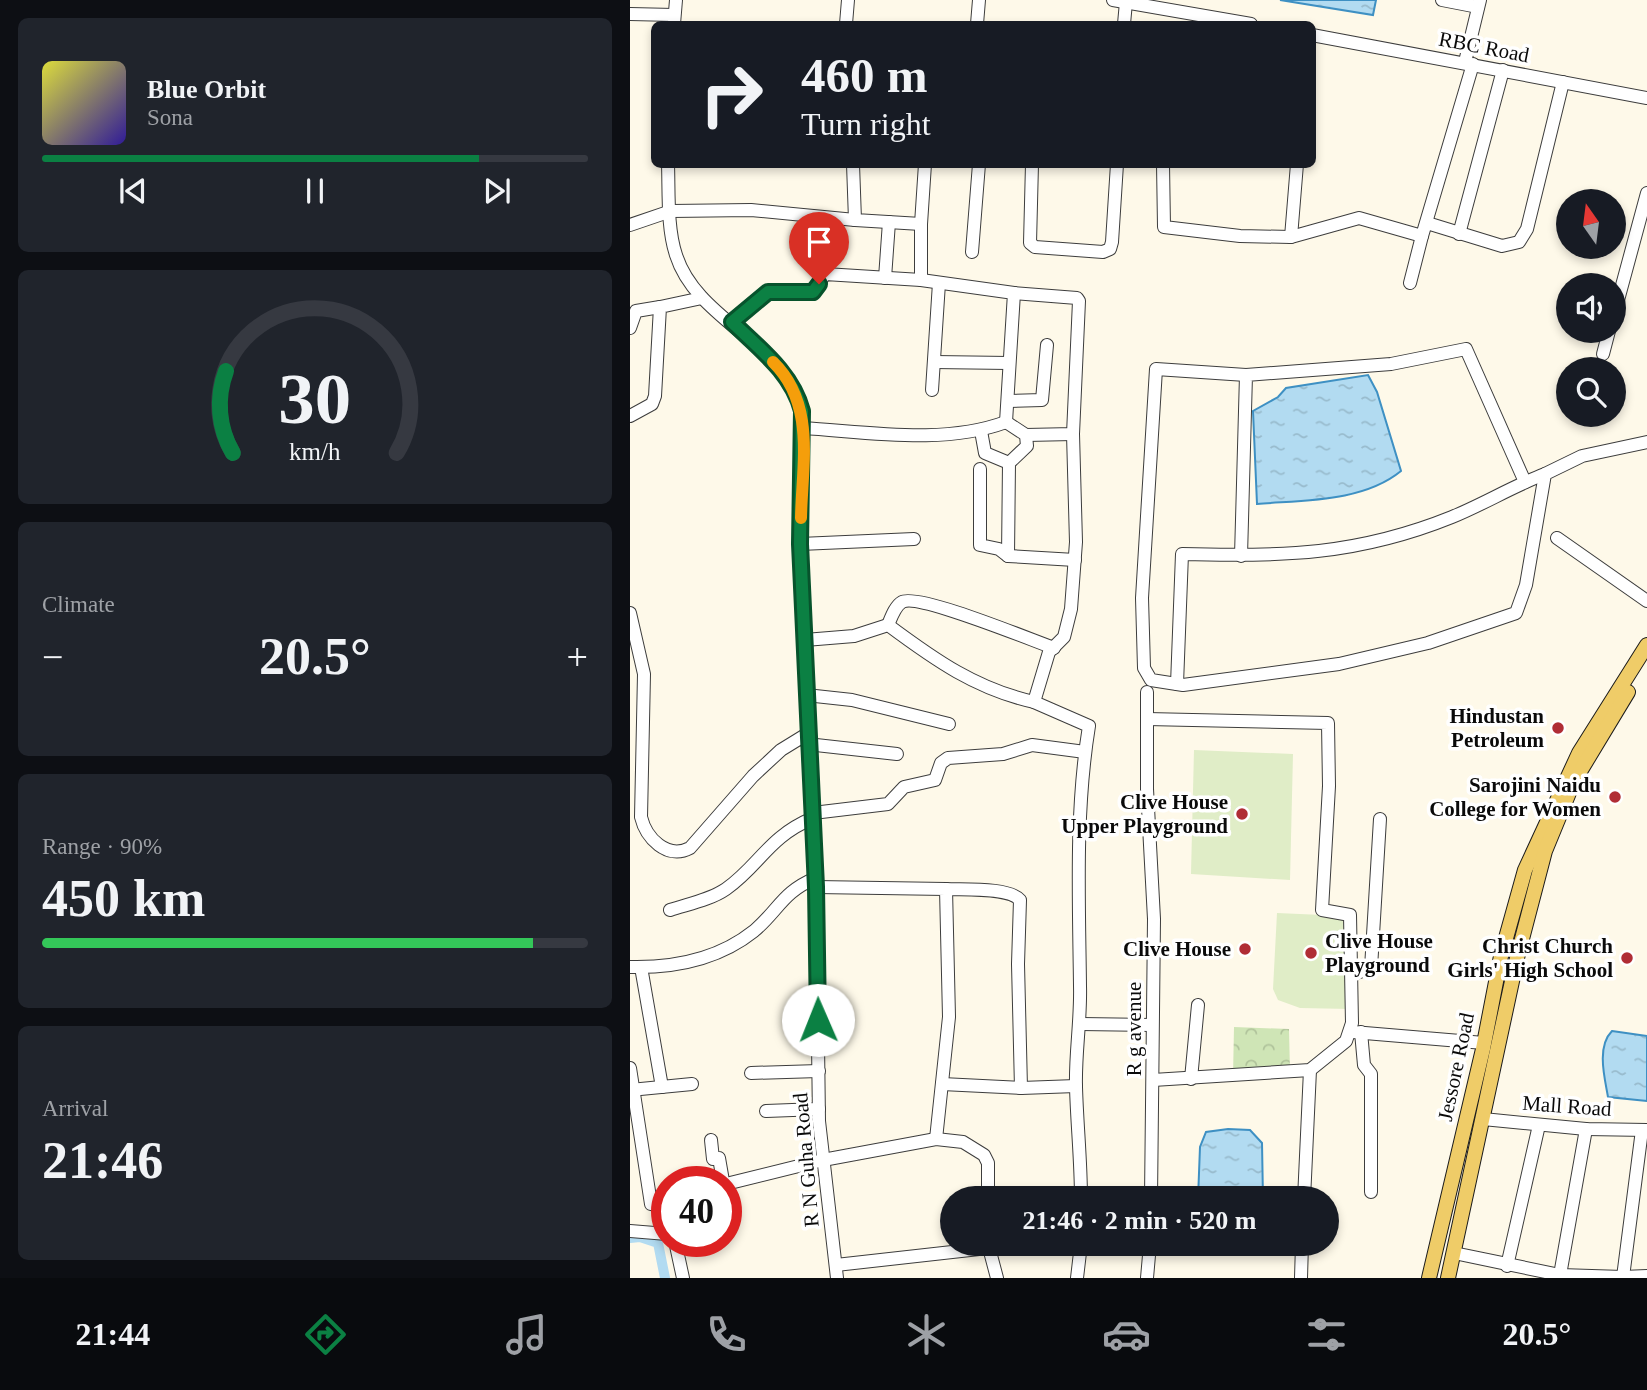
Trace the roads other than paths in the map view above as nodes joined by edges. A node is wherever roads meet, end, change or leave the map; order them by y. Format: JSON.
{"nodes":[{"id":1,"x":676,"y":0,"type":"edge"},
{"id":2,"x":848,"y":0,"type":"edge"},
{"id":3,"x":979,"y":0,"type":"edge"},
{"id":4,"x":1442,"y":0,"type":"edge"},
{"id":5,"x":1119,"y":1,"type":"edge"},
{"id":6,"x":1479,"y":4,"type":"edge"},
{"id":7,"x":630,"y":14,"type":"edge"},
{"id":8,"x":674,"y":20,"type":"edge"},
{"id":9,"x":846,"y":21,"type":"edge"},
{"id":10,"x":977,"y":21,"type":"edge"},
{"id":11,"x":1123,"y":21,"type":"edge"},
{"id":12,"x":1234,"y":21,"type":"edge"},
{"id":13,"x":1316,"y":36,"type":"edge"},
{"id":14,"x":1469,"y":63,"type":"junction"},
{"id":15,"x":1503,"y":70,"type":"junction"},
{"id":16,"x":1563,"y":82,"type":"junction"},
{"id":17,"x":1647,"y":98,"type":"edge"},
{"id":18,"x":668,"y":168,"type":"edge"},
{"id":19,"x":853,"y":168,"type":"edge"},
{"id":20,"x":925,"y":168,"type":"edge"},
{"id":21,"x":979,"y":168,"type":"edge"},
{"id":22,"x":1032,"y":168,"type":"edge"},
{"id":23,"x":1116,"y":168,"type":"edge"},
{"id":24,"x":1163,"y":168,"type":"edge"},
{"id":25,"x":1297,"y":168,"type":"edge"},
{"id":26,"x":1647,"y":192,"type":"edge"},
{"id":27,"x":671,"y":211,"type":"junction"},
{"id":28,"x":855,"y":220,"type":"junction"},
{"id":29,"x":890,"y":222,"type":"junction"},
{"id":30,"x":1427,"y":223,"type":"junction"},
{"id":31,"x":630,"y":225,"type":"edge"},
{"id":32,"x":920,"y":225,"type":"junction"},
{"id":33,"x":1459,"y":234,"type":"junction"},
{"id":34,"x":1422,"y":236,"type":"junction"},
{"id":35,"x":1292,"y":237,"type":"junction"},
{"id":36,"x":972,"y":252,"type":"dead end"},
{"id":37,"x":1625,"y":273,"type":"edge"},
{"id":38,"x":885,"y":278,"type":"junction"},
{"id":39,"x":921,"y":280,"type":"junction"},
{"id":40,"x":939,"y":283,"type":"junction"},
{"id":41,"x":1410,"y":283,"type":"dead end"},
{"id":42,"x":1014,"y":293,"type":"junction"},
{"id":43,"x":702,"y":298,"type":"junction"},
{"id":44,"x":660,"y":307,"type":"junction"},
{"id":45,"x":732,"y":322,"type":"junction"},
{"id":46,"x":630,"y":328,"type":"edge"},
{"id":47,"x":1606,"y":343,"type":"edge"},
{"id":48,"x":1047,"y":345,"type":"dead end"},
{"id":49,"x":1603,"y":354,"type":"dead end"},
{"id":50,"x":934,"y":362,"type":"junction"},
{"id":51,"x":1009,"y":363,"type":"junction"},
{"id":52,"x":1246,"y":375,"type":"junction"},
{"id":53,"x":932,"y":390,"type":"dead end"},
{"id":54,"x":1008,"y":401,"type":"junction"},
{"id":55,"x":630,"y":416,"type":"edge"},
{"id":56,"x":1006,"y":422,"type":"junction"},
{"id":57,"x":803,"y":428,"type":"junction"},
{"id":58,"x":981,"y":431,"type":"junction"},
{"id":59,"x":1073,"y":434,"type":"junction"},
{"id":60,"x":1026,"y":435,"type":"junction"},
{"id":61,"x":1647,"y":442,"type":"edge"},
{"id":62,"x":1009,"y":463,"type":"junction"},
{"id":63,"x":980,"y":469,"type":"dead end"},
{"id":64,"x":1545,"y":474,"type":"junction"},
{"id":65,"x":1525,"y":482,"type":"junction"},
{"id":66,"x":1557,"y":538,"type":"dead end"},
{"id":67,"x":914,"y":539,"type":"dead end"},
{"id":68,"x":800,"y":544,"type":"junction"},
{"id":69,"x":1241,"y":555,"type":"junction"},
{"id":70,"x":1008,"y":556,"type":"junction"},
{"id":71,"x":1075,"y":560,"type":"junction"},
{"id":72,"x":1647,"y":601,"type":"edge"},
{"id":73,"x":630,"y":613,"type":"edge"},
{"id":74,"x":888,"y":625,"type":"junction"},
{"id":75,"x":805,"y":640,"type":"junction"},
{"id":76,"x":1647,"y":645,"type":"edge"},
{"id":77,"x":1054,"y":648,"type":"junction"},
{"id":78,"x":1647,"y":662,"type":"edge"},
{"id":79,"x":644,"y":674,"type":"junction"},
{"id":80,"x":630,"y":678,"type":"edge"},
{"id":81,"x":1177,"y":684,"type":"junction"},
{"id":82,"x":1147,"y":692,"type":"dead end"},
{"id":83,"x":806,"y":695,"type":"junction"},
{"id":84,"x":1034,"y":702,"type":"junction"},
{"id":85,"x":1147,"y":719,"type":"junction"},
{"id":86,"x":949,"y":724,"type":"dead end"},
{"id":87,"x":807,"y":739,"type":"junction"},
{"id":88,"x":1085,"y":752,"type":"junction"},
{"id":89,"x":897,"y":754,"type":"dead end"},
{"id":90,"x":1564,"y":791,"type":"junction"},
{"id":91,"x":813,"y":815,"type":"junction"},
{"id":92,"x":635,"y":816,"type":"edge"},
{"id":93,"x":1380,"y":818,"type":"dead end"},
{"id":94,"x":1549,"y":825,"type":"junction"},
{"id":95,"x":816,"y":883,"type":"junction"},
{"id":96,"x":946,"y":890,"type":"junction"},
{"id":97,"x":670,"y":910,"type":"dead end"},
{"id":98,"x":636,"y":967,"type":"edge"},
{"id":99,"x":1353,"y":974,"type":"junction"},
{"id":100,"x":1198,"y":1004,"type":"dead end"},
{"id":101,"x":1081,"y":1024,"type":"junction"},
{"id":102,"x":1152,"y":1025,"type":"junction"},
{"id":103,"x":1355,"y":1032,"type":"junction"},
{"id":104,"x":1484,"y":1043,"type":"junction"},
{"id":105,"x":630,"y":1069,"type":"edge"},
{"id":106,"x":1310,"y":1070,"type":"junction"},
{"id":107,"x":819,"y":1071,"type":"junction"},
{"id":108,"x":751,"y":1073,"type":"dead end"},
{"id":109,"x":1191,"y":1079,"type":"junction"},
{"id":110,"x":1153,"y":1080,"type":"junction"},
{"id":111,"x":692,"y":1084,"type":"dead end"},
{"id":112,"x":942,"y":1084,"type":"junction"},
{"id":113,"x":1076,"y":1086,"type":"junction"},
{"id":114,"x":662,"y":1087,"type":"junction"},
{"id":115,"x":1021,"y":1088,"type":"junction"},
{"id":116,"x":631,"y":1090,"type":"edge"},
{"id":117,"x":819,"y":1109,"type":"junction"},
{"id":118,"x":766,"y":1111,"type":"dead end"},
{"id":119,"x":1483,"y":1119,"type":"junction"},
{"id":120,"x":1539,"y":1125,"type":"junction"},
{"id":121,"x":1586,"y":1129,"type":"junction"},
{"id":122,"x":1645,"y":1130,"type":"edge"},
{"id":123,"x":936,"y":1139,"type":"junction"},
{"id":124,"x":711,"y":1140,"type":"dead end"},
{"id":125,"x":823,"y":1160,"type":"junction"},
{"id":126,"x":721,"y":1166,"type":"edge"},
{"id":127,"x":742,"y":1178,"type":"edge"},
{"id":128,"x":988,"y":1186,"type":"edge"},
{"id":129,"x":1080,"y":1186,"type":"edge"},
{"id":130,"x":1151,"y":1186,"type":"edge"},
{"id":131,"x":1305,"y":1186,"type":"edge"},
{"id":132,"x":1371,"y":1192,"type":"dead end"},
{"id":133,"x":651,"y":1204,"type":"edge"},
{"id":134,"x":630,"y":1231,"type":"edge"},
{"id":135,"x":651,"y":1233,"type":"edge"},
{"id":136,"x":1454,"y":1253,"type":"junction"},
{"id":137,"x":940,"y":1254,"type":"edge"},
{"id":138,"x":991,"y":1256,"type":"edge"},
{"id":139,"x":1080,"y":1256,"type":"edge"},
{"id":140,"x":1149,"y":1256,"type":"edge"},
{"id":141,"x":1302,"y":1256,"type":"edge"},
{"id":142,"x":678,"y":1257,"type":"edge"},
{"id":143,"x":1507,"y":1266,"type":"junction"},
{"id":144,"x":836,"y":1272,"type":"edge"},
{"id":145,"x":1560,"y":1275,"type":"junction"},
{"id":146,"x":1647,"y":1276,"type":"edge"},
{"id":147,"x":1623,"y":1277,"type":"edge"},
{"id":148,"x":682,"y":1278,"type":"edge"},
{"id":149,"x":997,"y":1278,"type":"edge"},
{"id":150,"x":1077,"y":1278,"type":"edge"},
{"id":151,"x":1147,"y":1278,"type":"edge"},
{"id":152,"x":1301,"y":1278,"type":"edge"},
{"id":153,"x":1429,"y":1278,"type":"edge"},
{"id":154,"x":1439,"y":1278,"type":"edge"},
{"id":155,"x":1448,"y":1278,"type":"edge"}],
"edges":[{"from":1,"to":8,"type":"street"},
{"from":2,"to":9,"type":"street"},
{"from":3,"to":10,"type":"street"},
{"from":4,"to":6,"type":"street"},
{"from":5,"to":11,"type":"street"},
{"from":5,"to":12,"type":"street"},
{"from":6,"to":14,"type":"street"},
{"from":7,"to":8,"type":"street"},
{"from":13,"to":14,"type":"street","name":"RBC Road"},
{"from":14,"to":15,"type":"street","name":"RBC Road"},
{"from":14,"to":30,"type":"street"},
{"from":15,"to":16,"type":"street","name":"RBC Road"},
{"from":15,"to":33,"type":"street"},
{"from":16,"to":17,"type":"street","name":"RBC Road"},
{"from":16,"to":33,"type":"street"},
{"from":18,"to":27,"type":"street","name":"R N Guha Road"},
{"from":19,"to":28,"type":"street"},
{"from":20,"to":32,"type":"street"},
{"from":21,"to":36,"type":"street"},
{"from":22,"to":23,"type":"street"},
{"from":24,"to":35,"type":"street"},
{"from":25,"to":35,"type":"street"},
{"from":26,"to":37,"type":"street"},
{"from":27,"to":28,"type":"street"},
{"from":27,"to":31,"type":"street"},
{"from":27,"to":43,"type":"street","name":"R N Guha Road"},
{"from":28,"to":29,"type":"street"},
{"from":29,"to":32,"type":"street"},
{"from":29,"to":38,"type":"street"},
{"from":30,"to":33,"type":"street"},
{"from":30,"to":34,"type":"street"},
{"from":32,"to":39,"type":"street"},
{"from":34,"to":35,"type":"street"},
{"from":34,"to":41,"type":"street"},
{"from":38,"to":39,"type":"street"},
{"from":38,"to":45,"type":"street"},
{"from":39,"to":40,"type":"street"},
{"from":40,"to":42,"type":"street"},
{"from":40,"to":50,"type":"street"},
{"from":42,"to":51,"type":"street"},
{"from":42,"to":59,"type":"street"},
{"from":43,"to":44,"type":"street"},
{"from":43,"to":45,"type":"street","name":"R N Guha Road"},
{"from":44,"to":46,"type":"street"},
{"from":44,"to":55,"type":"street"},
{"from":45,"to":57,"type":"street","name":"R N Guha Road"},
{"from":47,"to":49,"type":"street"},
{"from":48,"to":54,"type":"street"},
{"from":50,"to":51,"type":"street"},
{"from":50,"to":53,"type":"street"},
{"from":51,"to":54,"type":"street"},
{"from":52,"to":65,"type":"street"},
{"from":52,"to":69,"type":"street"},
{"from":52,"to":81,"type":"street"},
{"from":54,"to":56,"type":"street"},
{"from":56,"to":58,"type":"street"},
{"from":56,"to":60,"type":"street"},
{"from":57,"to":58,"type":"street"},
{"from":57,"to":68,"type":"street","name":"R N Guha Road"},
{"from":58,"to":62,"type":"street"},
{"from":59,"to":60,"type":"street"},
{"from":59,"to":71,"type":"street"},
{"from":60,"to":62,"type":"street"},
{"from":61,"to":64,"type":"street"},
{"from":62,"to":70,"type":"street"},
{"from":63,"to":70,"type":"street"},
{"from":64,"to":65,"type":"street"},
{"from":64,"to":81,"type":"street"},
{"from":65,"to":69,"type":"street"},
{"from":66,"to":72,"type":"street"},
{"from":67,"to":68,"type":"street"},
{"from":68,"to":75,"type":"street","name":"R N Guha Road"},
{"from":69,"to":81,"type":"street"},
{"from":70,"to":71,"type":"street"},
{"from":71,"to":77,"type":"street"},
{"from":73,"to":79,"type":"street"},
{"from":74,"to":75,"type":"street"},
{"from":74,"to":77,"type":"street"},
{"from":74,"to":84,"type":"street"},
{"from":75,"to":83,"type":"street","name":"R N Guha Road"},
{"from":76,"to":90,"type":"main road","name":"Jessore Road"},
{"from":77,"to":84,"type":"street"},
{"from":78,"to":90,"type":"main road","name":"Jessore Road"},
{"from":79,"to":80,"type":"street"},
{"from":79,"to":92,"type":"street"},
{"from":82,"to":85,"type":"street","name":"R g avenue"},
{"from":83,"to":86,"type":"street"},
{"from":83,"to":87,"type":"street","name":"R N Guha Road"},
{"from":84,"to":88,"type":"street"},
{"from":85,"to":99,"type":"street"},
{"from":85,"to":102,"type":"street","name":"R g avenue"},
{"from":87,"to":89,"type":"street"},
{"from":87,"to":91,"type":"street","name":"R N Guha Road"},
{"from":87,"to":92,"type":"street"},
{"from":88,"to":91,"type":"street"},
{"from":88,"to":101,"type":"street"},
{"from":90,"to":94,"type":"main road","name":"Jessore Road"},
{"from":91,"to":95,"type":"street","name":"R N Guha Road"},
{"from":91,"to":97,"type":"street"},
{"from":93,"to":99,"type":"street"},
{"from":94,"to":104,"type":"main road","name":"Jessore Road"},
{"from":94,"to":119,"type":"main road","name":"Jessore Road"},
{"from":94,"to":154,"type":"main road"},
{"from":95,"to":96,"type":"street"},
{"from":95,"to":98,"type":"street"},
{"from":95,"to":107,"type":"street","name":"R N Guha Road"},
{"from":96,"to":112,"type":"street"},
{"from":96,"to":115,"type":"street"},
{"from":98,"to":114,"type":"street"},
{"from":99,"to":103,"type":"street"},
{"from":100,"to":109,"type":"street"},
{"from":101,"to":102,"type":"street"},
{"from":101,"to":113,"type":"street"},
{"from":102,"to":110,"type":"street","name":"R g avenue"},
{"from":103,"to":104,"type":"street"},
{"from":103,"to":106,"type":"street"},
{"from":103,"to":132,"type":"street"},
{"from":104,"to":153,"type":"main road","name":"Jessore Road"},
{"from":105,"to":116,"type":"street"},
{"from":106,"to":109,"type":"street"},
{"from":106,"to":131,"type":"street"},
{"from":107,"to":108,"type":"street"},
{"from":107,"to":117,"type":"street","name":"R N Guha Road"},
{"from":109,"to":110,"type":"street"},
{"from":110,"to":130,"type":"street","name":"R g avenue"},
{"from":111,"to":114,"type":"street"},
{"from":112,"to":115,"type":"street"},
{"from":112,"to":123,"type":"street"},
{"from":113,"to":115,"type":"street"},
{"from":113,"to":129,"type":"street"},
{"from":114,"to":116,"type":"street"},
{"from":116,"to":133,"type":"street"},
{"from":117,"to":118,"type":"street"},
{"from":117,"to":125,"type":"street","name":"R N Guha Road"},
{"from":119,"to":120,"type":"street","name":"Mall Road"},
{"from":119,"to":136,"type":"main road","name":"Jessore Road"},
{"from":120,"to":121,"type":"street","name":"Mall Road"},
{"from":120,"to":143,"type":"street"},
{"from":121,"to":122,"type":"street","name":"Mall Road"},
{"from":121,"to":145,"type":"street"},
{"from":122,"to":147,"type":"street"},
{"from":123,"to":125,"type":"street"},
{"from":123,"to":128,"type":"street"},
{"from":124,"to":126,"type":"street"},
{"from":125,"to":127,"type":"street"},
{"from":125,"to":144,"type":"street","name":"R N Guha Road"},
{"from":134,"to":135,"type":"street"},
{"from":136,"to":143,"type":"street"},
{"from":136,"to":155,"type":"main road","name":"Jessore Road"},
{"from":137,"to":144,"type":"street"},
{"from":138,"to":149,"type":"street"},
{"from":139,"to":150,"type":"street"},
{"from":140,"to":151,"type":"street"},
{"from":141,"to":152,"type":"street"},
{"from":142,"to":148,"type":"street"},
{"from":143,"to":145,"type":"street"},
{"from":145,"to":147,"type":"street"},
{"from":146,"to":147,"type":"street"}]}
